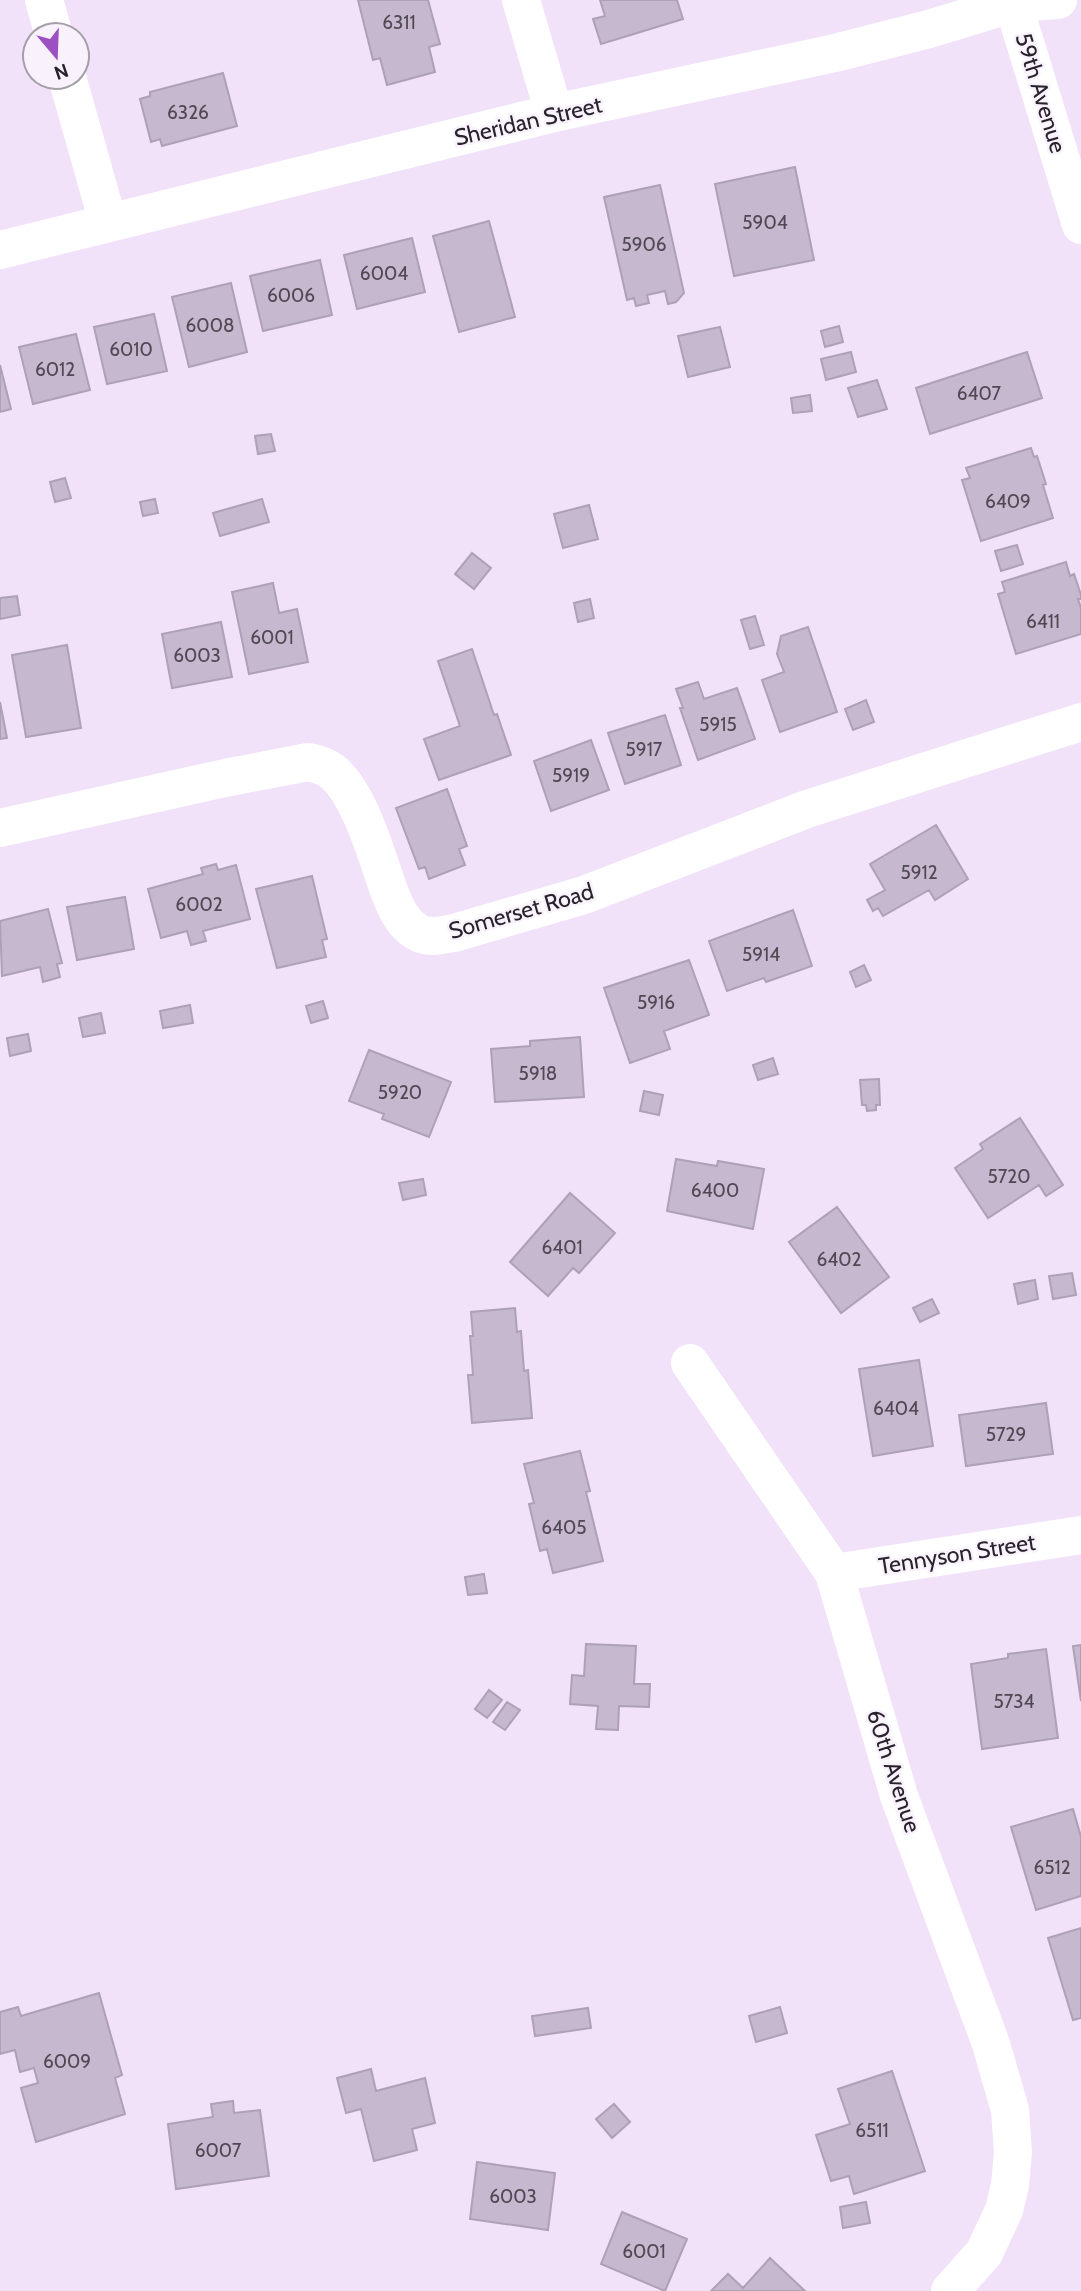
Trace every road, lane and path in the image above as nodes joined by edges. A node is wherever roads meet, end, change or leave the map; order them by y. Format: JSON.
{"nodes":[{"id":1,"x":44,"y":0,"type":"edge"},
{"id":2,"x":521,"y":0,"type":"edge"},
{"id":3,"x":1058,"y":0,"type":"edge"},
{"id":4,"x":1013,"y":2,"type":"edge"},
{"id":5,"x":50,"y":21,"type":"edge"},
{"id":6,"x":70,"y":91,"type":"edge"},
{"id":7,"x":554,"y":113,"type":"junction"},
{"id":8,"x":108,"y":222,"type":"junction"},
{"id":9,"x":1081,"y":225,"type":"edge"},
{"id":10,"x":0,"y":250,"type":"edge"},
{"id":11,"x":1081,"y":722,"type":"edge"},
{"id":12,"x":0,"y":828,"type":"edge"},
{"id":13,"x":690,"y":1363,"type":"dead end"},
{"id":14,"x":1081,"y":1535,"type":"edge"},
{"id":15,"x":834,"y":1573,"type":"junction"},
{"id":16,"x":950,"y":2291,"type":"edge"}],
"edges":[{"from":1,"to":5,"type":"street"},
{"from":2,"to":7,"type":"street"},
{"from":3,"to":4,"type":"street","name":"Sheridan Street"},
{"from":4,"to":7,"type":"street","name":"Sheridan Street"},
{"from":4,"to":9,"type":"street","name":"59th Avenue"},
{"from":6,"to":8,"type":"street"},
{"from":7,"to":8,"type":"street","name":"Sheridan Street"},
{"from":8,"to":10,"type":"street","name":"Sheridan Street"},
{"from":11,"to":12,"type":"street","name":"Somerset Road"},
{"from":13,"to":15,"type":"street","name":"60th Avenue"},
{"from":14,"to":15,"type":"street","name":"Tennyson Street"},
{"from":15,"to":16,"type":"street","name":"60th Avenue"}]}
